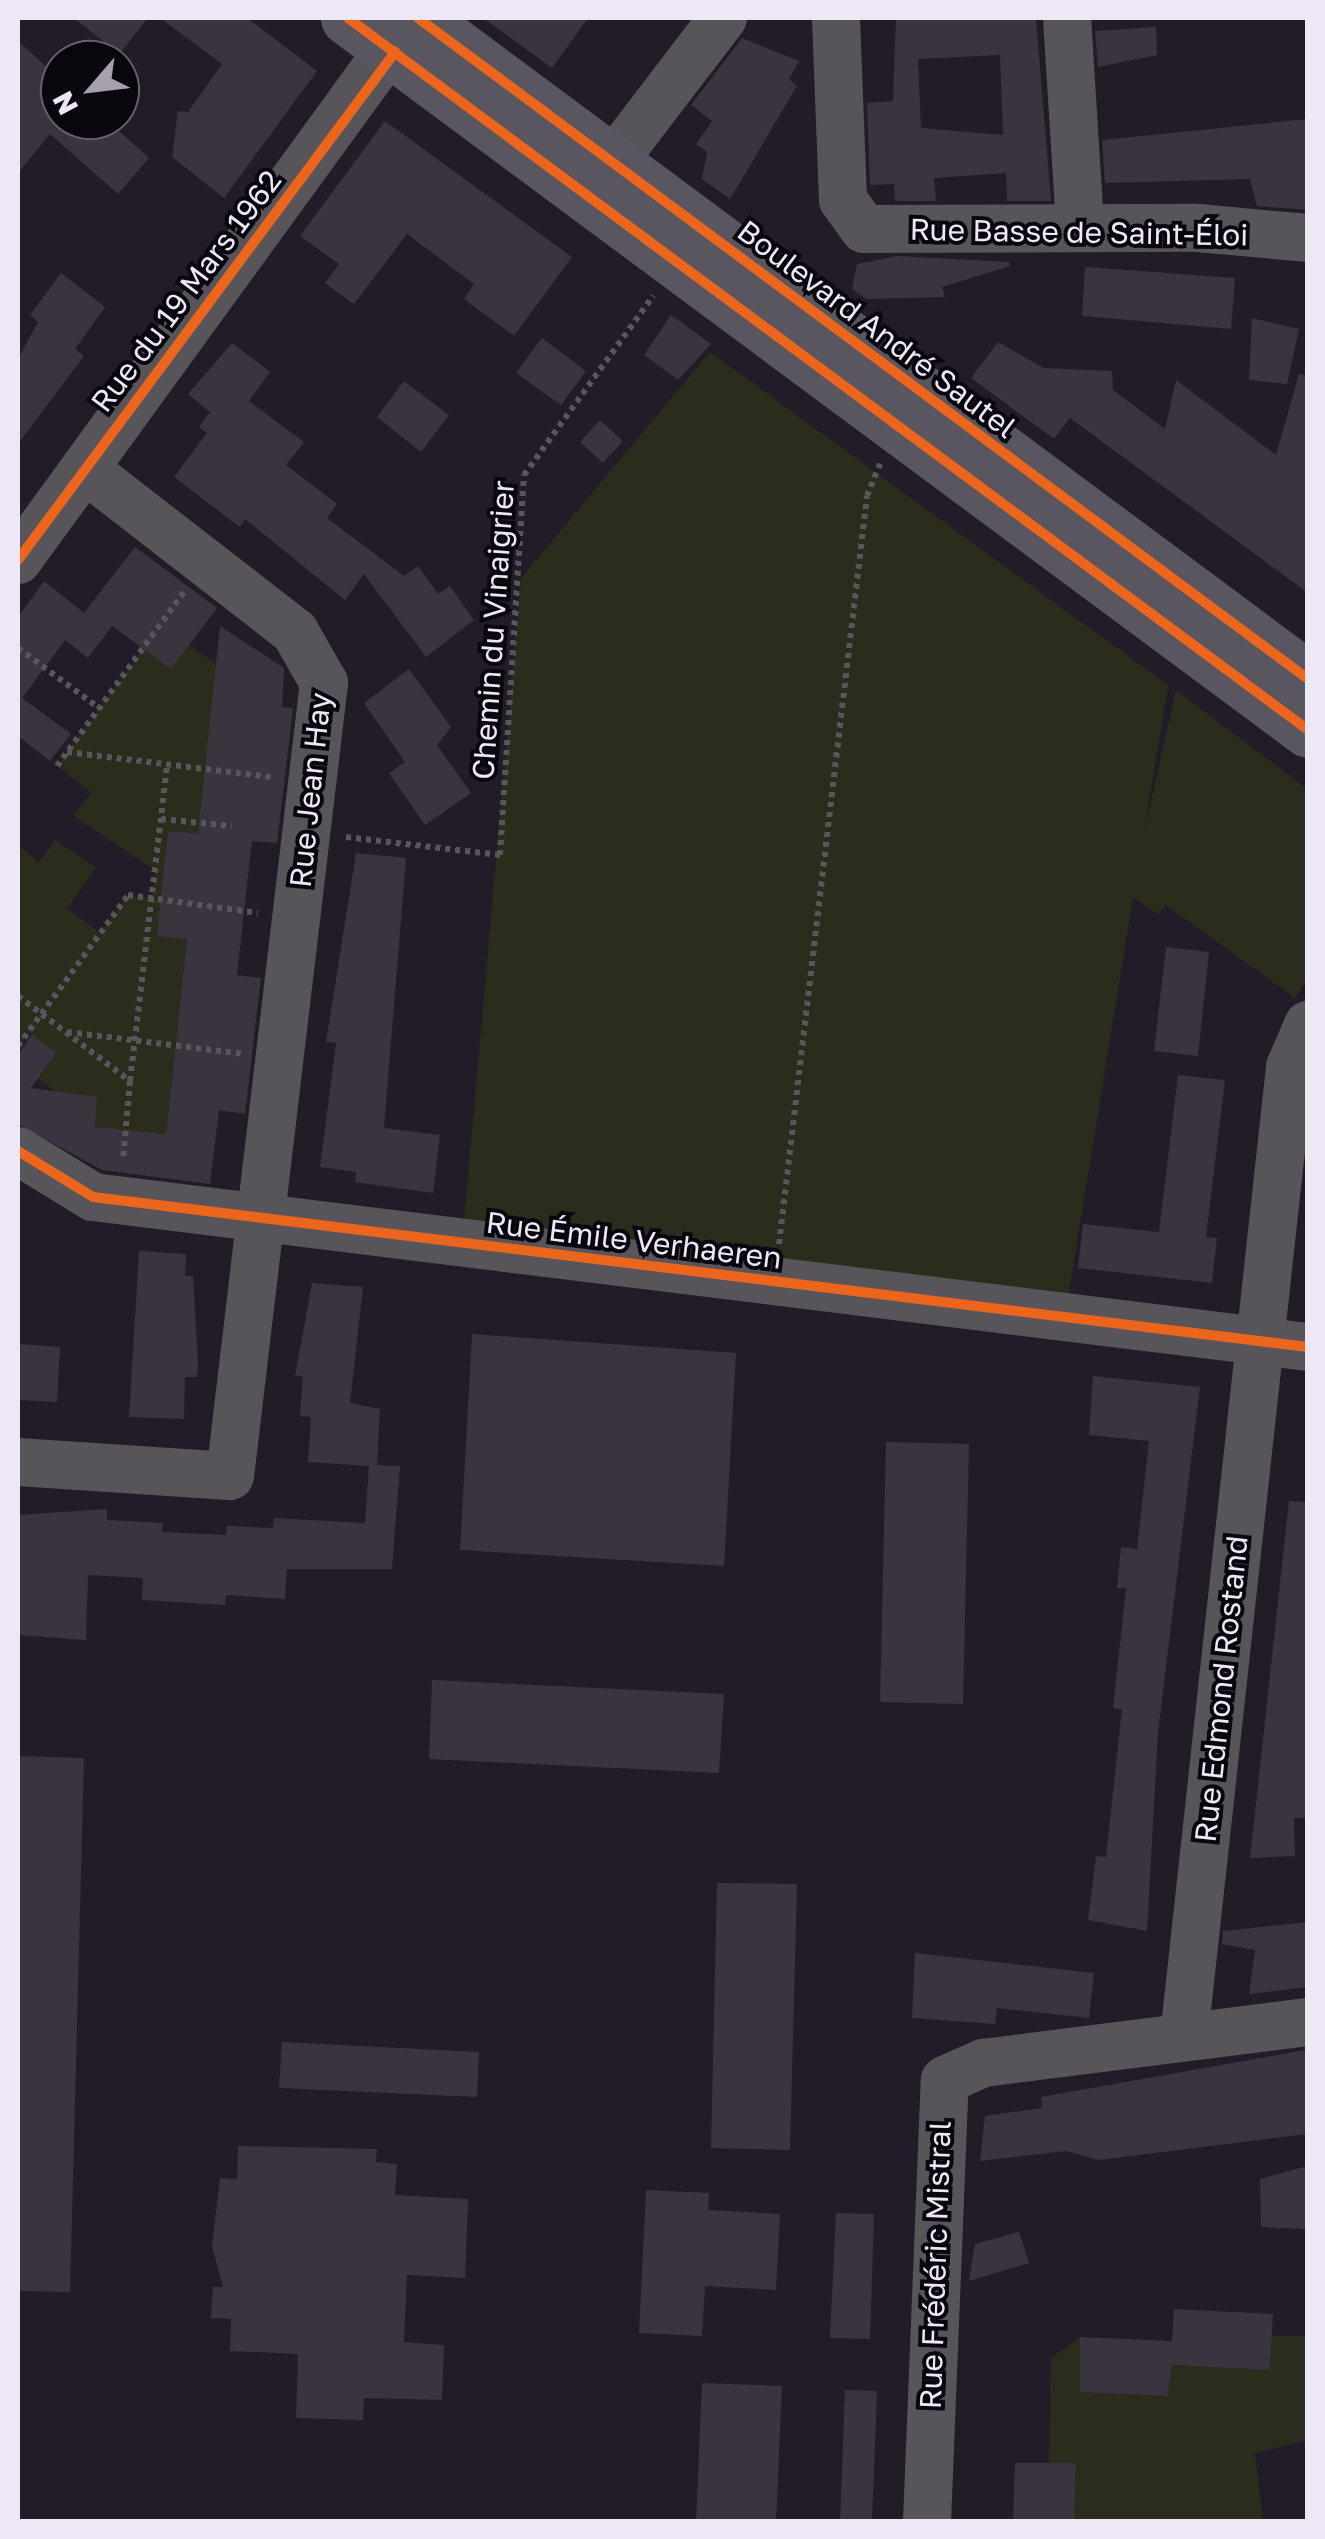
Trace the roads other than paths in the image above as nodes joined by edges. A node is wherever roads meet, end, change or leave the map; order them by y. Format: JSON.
{"nodes":[{"id":1,"x":348,"y":18,"type":"edge"},
{"id":2,"x":723,"y":18,"type":"edge"},
{"id":3,"x":836,"y":18,"type":"edge"},
{"id":4,"x":1067,"y":18,"type":"edge"},
{"id":5,"x":408,"y":29,"type":"edge"},
{"id":6,"x":612,"y":163,"type":"junction"},
{"id":7,"x":1080,"y":226,"type":"junction"},
{"id":8,"x":1308,"y":238,"type":"edge"},
{"id":9,"x":85,"y":469,"type":"junction"},
{"id":10,"x":18,"y":560,"type":"edge"},
{"id":11,"x":1308,"y":679,"type":"edge"},
{"id":12,"x":1308,"y":730,"type":"edge"},
{"id":13,"x":1308,"y":1025,"type":"edge"},
{"id":14,"x":18,"y":1150,"type":"edge"},
{"id":15,"x":260,"y":1221,"type":"junction"},
{"id":16,"x":1258,"y":1342,"type":"junction"},
{"id":17,"x":1308,"y":1347,"type":"edge"},
{"id":18,"x":18,"y":1462,"type":"edge"},
{"id":19,"x":1308,"y":2022,"type":"edge"},
{"id":20,"x":1184,"y":2037,"type":"junction"},
{"id":21,"x":926,"y":2522,"type":"edge"}],
"edges":[{"from":1,"to":5,"type":"main road","name":"Boulevard André Sautel"},
{"from":2,"to":6,"type":"street"},
{"from":3,"to":7,"type":"street","name":"Rue Basse de Saint-Éloi"},
{"from":4,"to":7,"type":"street"},
{"from":5,"to":6,"type":"main road","name":"Boulevard André Sautel"},
{"from":5,"to":9,"type":"street","name":"Rue du 19 Mars 1962"},
{"from":5,"to":12,"type":"main road","name":"Boulevard André Sautel"},
{"from":6,"to":11,"type":"main road","name":"Boulevard André Sautel"},
{"from":7,"to":8,"type":"street","name":"Rue Basse de Saint-Éloi"},
{"from":9,"to":10,"type":"street","name":"Rue du 19 Mars 1962"},
{"from":9,"to":15,"type":"street","name":"Rue Jean Hay"},
{"from":13,"to":16,"type":"street","name":"Rue Edmond Rostand"},
{"from":14,"to":15,"type":"street","name":"Rue Émile Verhaeren"},
{"from":15,"to":16,"type":"street","name":"Rue Émile Verhaeren"},
{"from":15,"to":18,"type":"street","name":"Rue Jean Hay"},
{"from":16,"to":17,"type":"street","name":"Rue Émile Verhaeren"},
{"from":16,"to":20,"type":"street","name":"Rue Edmond Rostand"},
{"from":19,"to":20,"type":"street","name":"Rue Frédéric Mistral"},
{"from":20,"to":21,"type":"street","name":"Rue Frédéric Mistral"}]}
